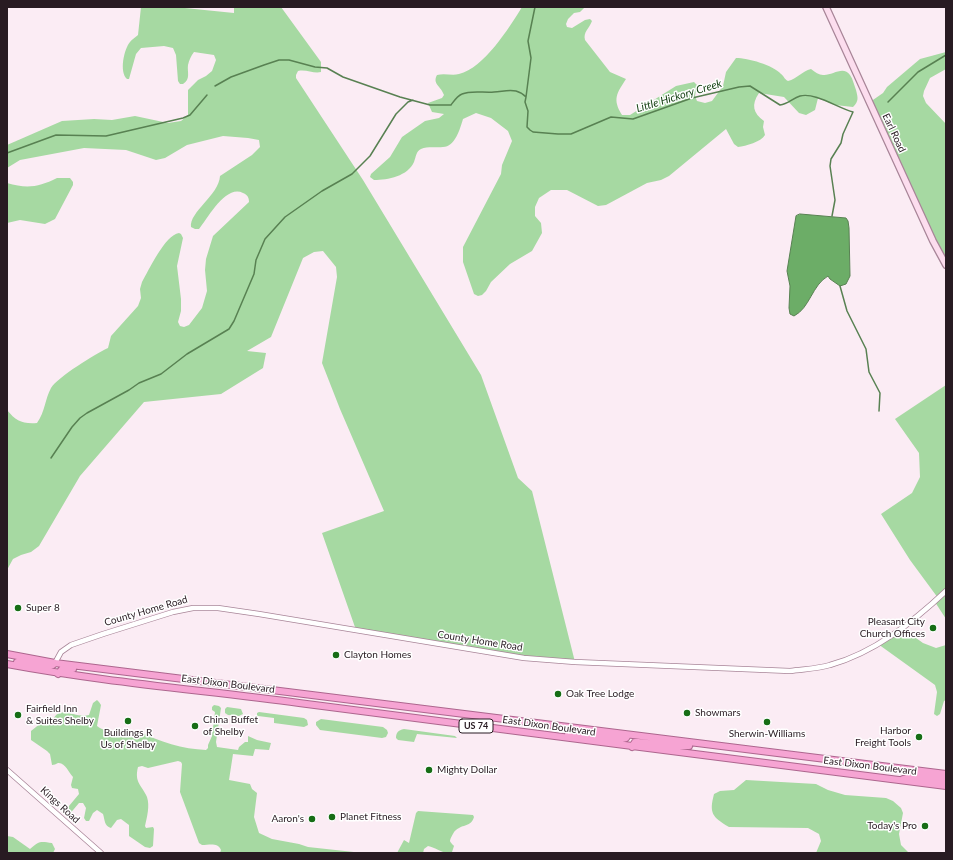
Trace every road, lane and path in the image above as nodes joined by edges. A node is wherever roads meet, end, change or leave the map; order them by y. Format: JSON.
{"nodes":[{"id":1,"x":826,"y":7,"type":"edge"},
{"id":2,"x":946,"y":265,"type":"edge"},
{"id":3,"x":946,"y":591,"type":"edge"},
{"id":4,"x":7,"y":654,"type":"edge"},
{"id":5,"x":7,"y":660,"type":"edge"},
{"id":6,"x":55,"y":663,"type":"junction"},
{"id":7,"x":7,"y":664,"type":"edge"},
{"id":8,"x":142,"y":673,"type":"junction"},
{"id":9,"x":58,"y":674,"type":"junction"},
{"id":10,"x":628,"y":735,"type":"junction"},
{"id":11,"x":558,"y":737,"type":"junction"},
{"id":12,"x":698,"y":745,"type":"junction"},
{"id":13,"x":632,"y":747,"type":"junction"},
{"id":14,"x":7,"y":770,"type":"edge"},
{"id":15,"x":946,"y":774,"type":"edge"},
{"id":16,"x":900,"y":780,"type":"junction"},
{"id":17,"x":946,"y":780,"type":"edge"},
{"id":18,"x":946,"y":786,"type":"edge"},
{"id":19,"x":101,"y":853,"type":"edge"}],
"edges":[{"from":1,"to":2,"type":"main road","name":"Earl Road"},
{"from":3,"to":6,"type":"street","name":"County Home Road"},
{"from":4,"to":6,"type":"highway","name":"East Dixon Boulevard","number":"US 74"},
{"from":5,"to":6,"type":"highway"},
{"from":6,"to":8,"type":"highway","name":"East Dixon Boulevard","number":"US 74"},
{"from":7,"to":9,"type":"highway","name":"East Dixon Boulevard","number":"US 74"},
{"from":8,"to":9,"type":"highway"},
{"from":8,"to":10,"type":"highway","name":"East Dixon Boulevard","number":"US 74"},
{"from":9,"to":11,"type":"highway","name":"East Dixon Boulevard","number":"US 74"},
{"from":10,"to":11,"type":"highway"},
{"from":10,"to":12,"type":"highway","name":"East Dixon Boulevard","number":"US 74"},
{"from":11,"to":13,"type":"highway","name":"East Dixon Boulevard","number":"US 74"},
{"from":12,"to":13,"type":"highway"},
{"from":12,"to":15,"type":"highway","name":"East Dixon Boulevard","number":"US 74"},
{"from":13,"to":16,"type":"highway","name":"East Dixon Boulevard","number":"US 74"},
{"from":14,"to":19,"type":"street","name":"Kings Road"},
{"from":16,"to":17,"type":"highway"},
{"from":16,"to":18,"type":"highway","name":"East Dixon Boulevard","number":"US 74"}]}
